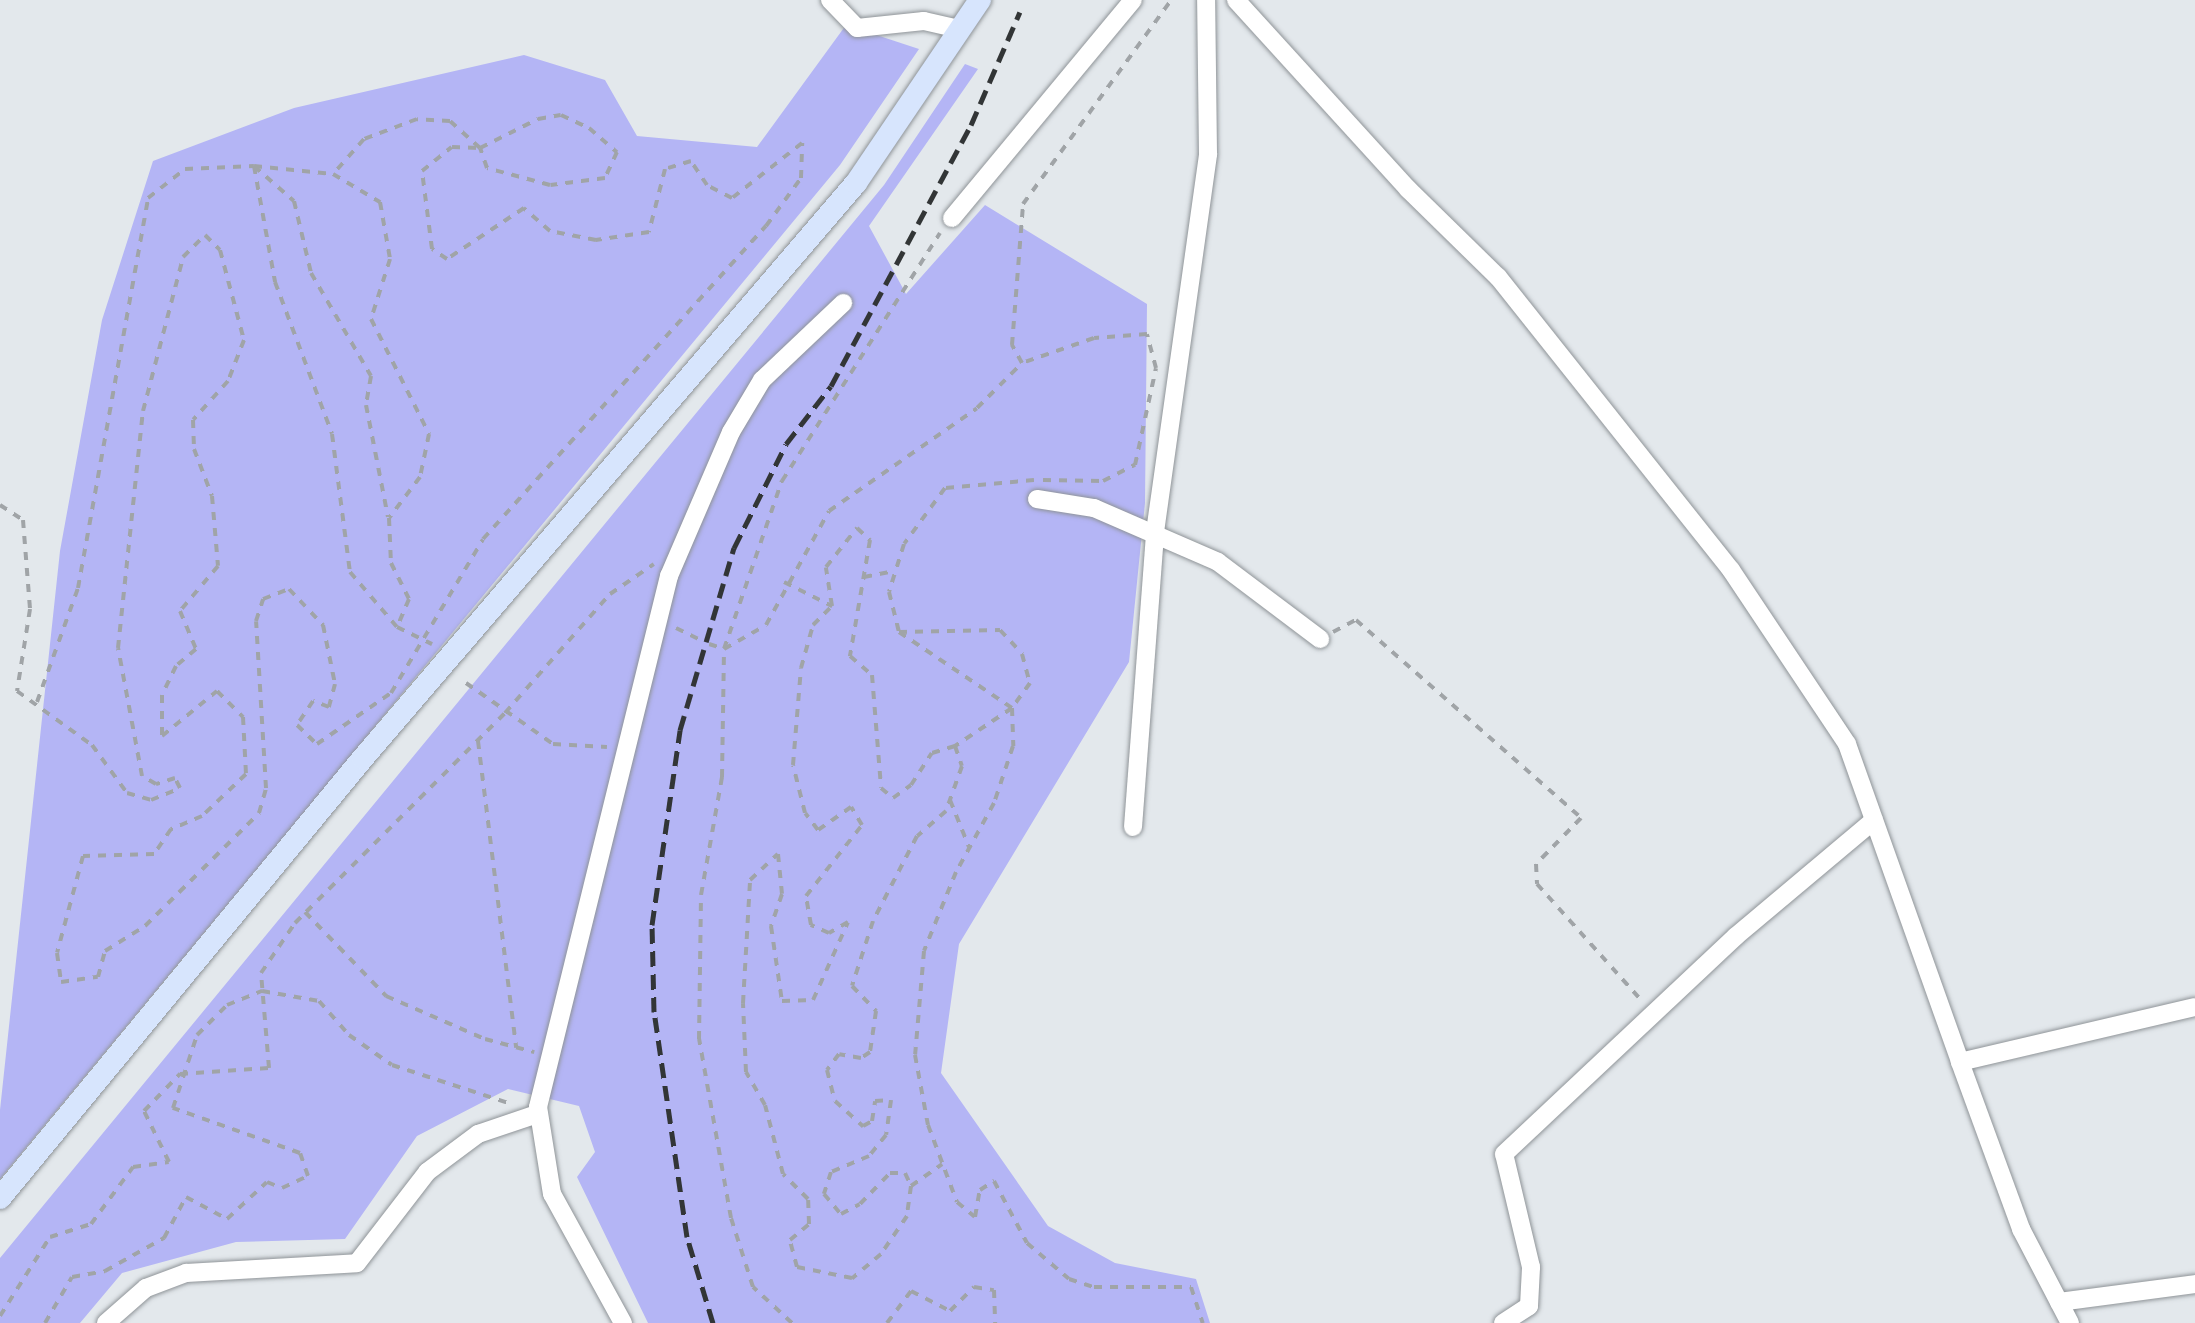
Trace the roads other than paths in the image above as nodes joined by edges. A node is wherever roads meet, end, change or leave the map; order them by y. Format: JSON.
{"nodes":[{"id":1,"x":830,"y":0,"type":"edge"},
{"id":2,"x":980,"y":0,"type":"edge"},
{"id":3,"x":1133,"y":0,"type":"edge"},
{"id":4,"x":1206,"y":0,"type":"edge"},
{"id":5,"x":1236,"y":0,"type":"edge"},
{"id":6,"x":959,"y":29,"type":"junction"},
{"id":7,"x":952,"y":218,"type":"road end"},
{"id":8,"x":842,"y":304,"type":"dead end"},
{"id":9,"x":1037,"y":499,"type":"dead end"},
{"id":10,"x":1155,"y":532,"type":"junction"},
{"id":11,"x":1320,"y":639,"type":"road end"},
{"id":12,"x":1874,"y":820,"type":"junction"},
{"id":13,"x":1133,"y":827,"type":"dead end"},
{"id":14,"x":2195,"y":1007,"type":"edge"},
{"id":15,"x":1960,"y":1062,"type":"junction"},
{"id":16,"x":537,"y":1110,"type":"junction"},
{"id":17,"x":0,"y":1198,"type":"edge"},
{"id":18,"x":2195,"y":1284,"type":"edge"},
{"id":19,"x":2059,"y":1302,"type":"junction"},
{"id":20,"x":106,"y":1323,"type":"edge"},
{"id":21,"x":624,"y":1323,"type":"edge"},
{"id":22,"x":1503,"y":1323,"type":"edge"},
{"id":23,"x":2070,"y":1323,"type":"edge"}],
"edges":[{"from":1,"to":6,"type":"street"},
{"from":2,"to":6,"type":"main road"},
{"from":3,"to":7,"type":"street"},
{"from":4,"to":10,"type":"street"},
{"from":5,"to":12,"type":"street"},
{"from":6,"to":17,"type":"main road"},
{"from":8,"to":16,"type":"street"},
{"from":9,"to":10,"type":"street"},
{"from":10,"to":11,"type":"street"},
{"from":10,"to":13,"type":"street"},
{"from":12,"to":15,"type":"street"},
{"from":12,"to":22,"type":"street"},
{"from":14,"to":15,"type":"street"},
{"from":15,"to":19,"type":"street"},
{"from":16,"to":20,"type":"street"},
{"from":16,"to":21,"type":"street"},
{"from":18,"to":19,"type":"street"},
{"from":19,"to":23,"type":"street"}]}
